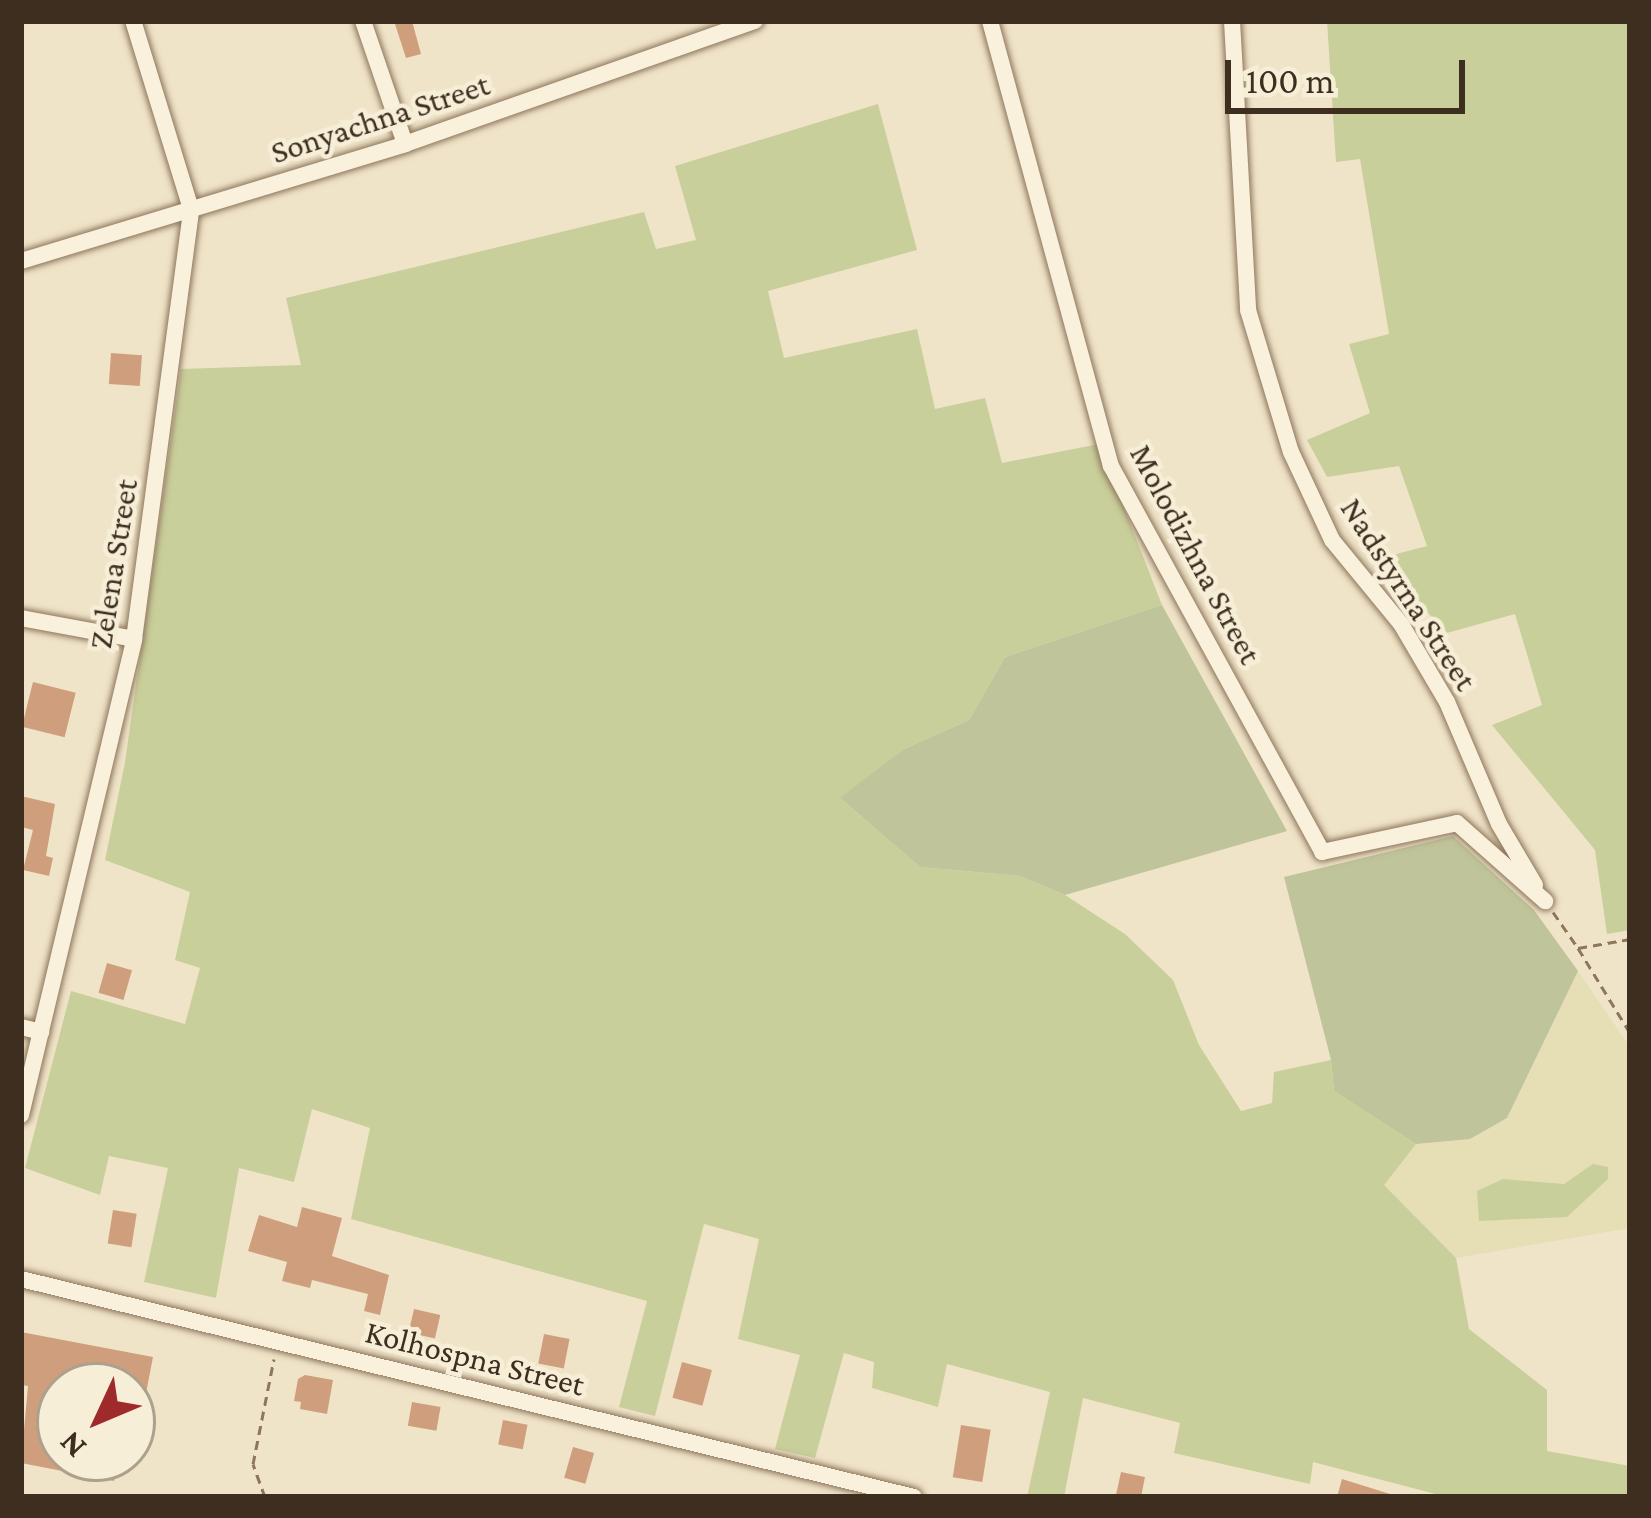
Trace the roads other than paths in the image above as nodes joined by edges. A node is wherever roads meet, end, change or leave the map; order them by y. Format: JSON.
{"nodes":[{"id":1,"x":133,"y":21,"type":"edge"},
{"id":2,"x":363,"y":21,"type":"edge"},
{"id":3,"x":754,"y":21,"type":"edge"},
{"id":4,"x":990,"y":21,"type":"edge"},
{"id":5,"x":1232,"y":21,"type":"edge"},
{"id":6,"x":714,"y":27,"type":"edge"},
{"id":7,"x":405,"y":144,"type":"junction"},
{"id":8,"x":191,"y":209,"type":"junction"},
{"id":9,"x":21,"y":261,"type":"edge"},
{"id":10,"x":21,"y":617,"type":"edge"},
{"id":11,"x":134,"y":639,"type":"junction"},
{"id":12,"x":1545,"y":901,"type":"joint"},
{"id":13,"x":21,"y":1028,"type":"edge"},
{"id":14,"x":41,"y":1032,"type":"junction"},
{"id":15,"x":21,"y":1115,"type":"edge"},
{"id":16,"x":21,"y":1279,"type":"edge"},
{"id":17,"x":914,"y":1497,"type":"edge"}],
"edges":[{"from":1,"to":8,"type":"street","name":"Zelena Street"},
{"from":2,"to":7,"type":"street"},
{"from":3,"to":6,"type":"street","name":"Sonyachna Street"},
{"from":4,"to":12,"type":"street","name":"Molodizhna Street"},
{"from":5,"to":12,"type":"street","name":"Nadstyrna Street"},
{"from":6,"to":7,"type":"street","name":"Sonyachna Street"},
{"from":7,"to":8,"type":"street","name":"Sonyachna Street"},
{"from":8,"to":9,"type":"street","name":"Sonyachna Street"},
{"from":8,"to":11,"type":"street","name":"Zelena Street"},
{"from":10,"to":11,"type":"street"},
{"from":11,"to":14,"type":"street","name":"Zelena Street"},
{"from":13,"to":14,"type":"street"},
{"from":14,"to":15,"type":"street","name":"Zelena Street"},
{"from":16,"to":17,"type":"street","name":"Kolhospna Street"}]}
